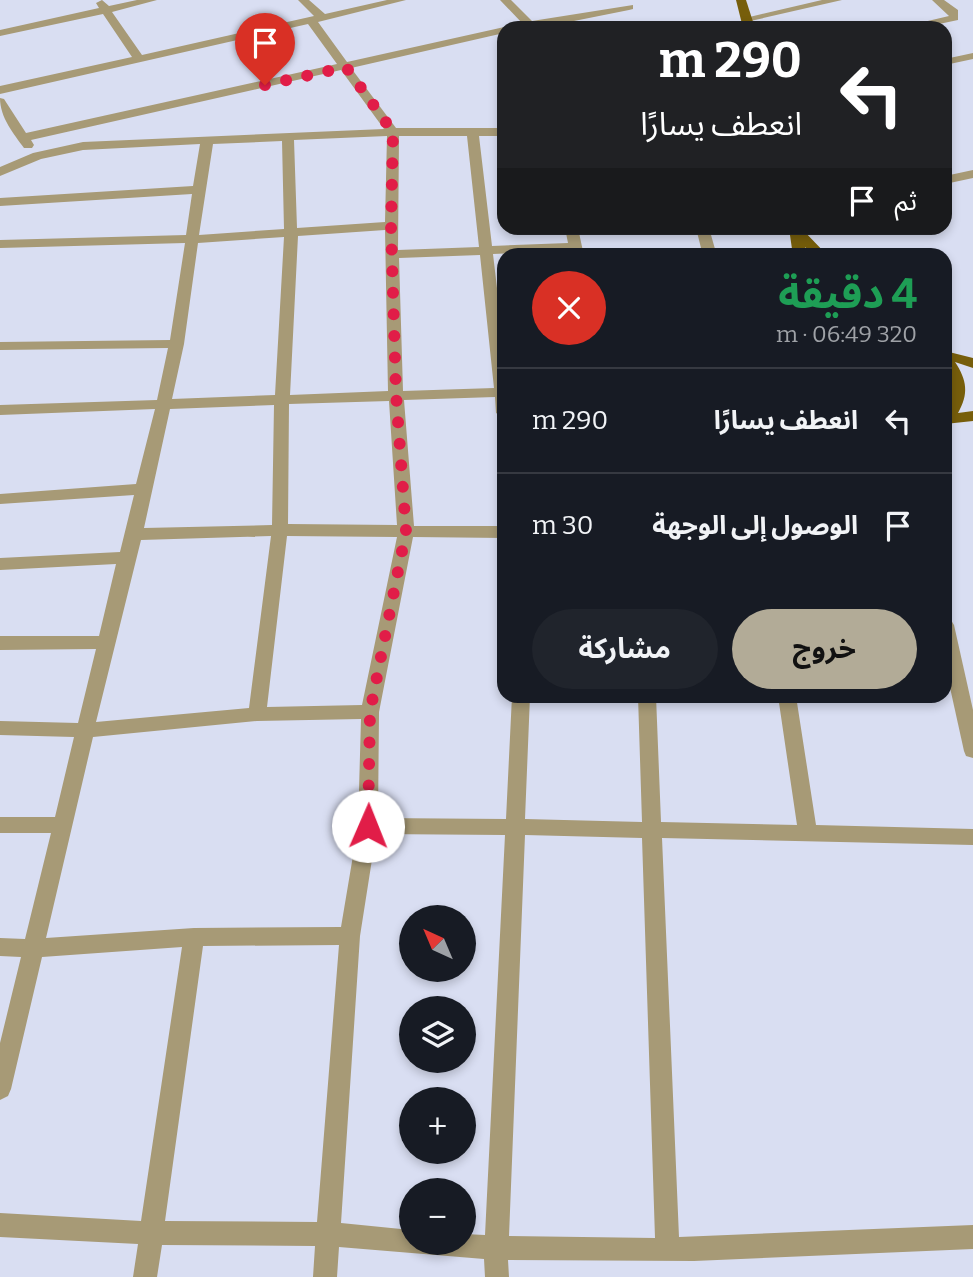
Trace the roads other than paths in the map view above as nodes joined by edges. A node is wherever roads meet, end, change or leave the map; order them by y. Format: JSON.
{"nodes":[{"id":1,"x":152,"y":0,"type":"edge"},
{"id":2,"x":303,"y":0,"type":"edge"},
{"id":3,"x":401,"y":0,"type":"edge"},
{"id":4,"x":505,"y":0,"type":"edge"},
{"id":5,"x":741,"y":0,"type":"edge"},
{"id":6,"x":836,"y":0,"type":"edge"},
{"id":7,"x":937,"y":0,"type":"edge"},
{"id":8,"x":103,"y":5,"type":"edge"},
{"id":9,"x":629,"y":7,"type":"dead end"},
{"id":10,"x":318,"y":20,"type":"junction"},
{"id":11,"x":526,"y":21,"type":"edge"},
{"id":12,"x":557,"y":21,"type":"edge"},
{"id":13,"x":746,"y":21,"type":"edge"},
{"id":14,"x":758,"y":21,"type":"edge"},
{"id":15,"x":939,"y":21,"type":"edge"},
{"id":16,"x":497,"y":32,"type":"edge"},
{"id":17,"x":0,"y":33,"type":"edge"},
{"id":18,"x":973,"y":56,"type":"edge"},
{"id":19,"x":139,"y":60,"type":"junction"},
{"id":20,"x":952,"y":60,"type":"edge"},
{"id":21,"x":346,"y":67,"type":"junction"},
{"id":22,"x":0,"y":90,"type":"edge"},
{"id":23,"x":0,"y":102,"type":"edge"},
{"id":24,"x":393,"y":132,"type":"junction"},
{"id":25,"x":497,"y":132,"type":"edge"},
{"id":26,"x":473,"y":133,"type":"junction"},
{"id":27,"x":288,"y":137,"type":"junction"},
{"id":28,"x":21,"y":138,"type":"junction"},
{"id":29,"x":207,"y":141,"type":"junction"},
{"id":30,"x":37,"y":156,"type":"junction"},
{"id":31,"x":0,"y":172,"type":"edge"},
{"id":32,"x":973,"y":174,"type":"edge"},
{"id":33,"x":952,"y":178,"type":"edge"},
{"id":34,"x":198,"y":190,"type":"junction"},
{"id":35,"x":0,"y":202,"type":"edge"},
{"id":36,"x":391,"y":226,"type":"junction"},
{"id":37,"x":291,"y":235,"type":"junction"},
{"id":38,"x":801,"y":235,"type":"edge"},
{"id":39,"x":194,"y":239,"type":"junction"},
{"id":40,"x":0,"y":244,"type":"edge"},
{"id":41,"x":814,"y":248,"type":"edge"},
{"id":42,"x":485,"y":250,"type":"junction"},
{"id":43,"x":497,"y":250,"type":"edge"},
{"id":44,"x":393,"y":254,"type":"junction"},
{"id":45,"x":177,"y":344,"type":"junction"},
{"id":46,"x":0,"y":346,"type":"edge"},
{"id":47,"x":497,"y":350,"type":"edge"},
{"id":48,"x":952,"y":357,"type":"edge"},
{"id":49,"x":973,"y":363,"type":"edge"},
{"id":50,"x":952,"y":367,"type":"edge"},
{"id":51,"x":497,"y":392,"type":"edge"},
{"id":52,"x":396,"y":394,"type":"junction"},
{"id":53,"x":282,"y":401,"type":"junction"},
{"id":54,"x":163,"y":404,"type":"junction"},
{"id":55,"x":0,"y":410,"type":"edge"},
{"id":56,"x":952,"y":412,"type":"edge"},
{"id":57,"x":973,"y":416,"type":"edge"},
{"id":58,"x":952,"y":418,"type":"edge"},
{"id":59,"x":142,"y":489,"type":"junction"},
{"id":60,"x":0,"y":499,"type":"edge"},
{"id":61,"x":280,"y":530,"type":"junction"},
{"id":62,"x":406,"y":531,"type":"junction"},
{"id":63,"x":497,"y":532,"type":"edge"},
{"id":64,"x":136,"y":534,"type":"junction"},
{"id":65,"x":126,"y":558,"type":"junction"},
{"id":66,"x":0,"y":564,"type":"edge"},
{"id":67,"x":106,"y":642,"type":"junction"},
{"id":68,"x":0,"y":643,"type":"edge"},
{"id":69,"x":952,"y":656,"type":"edge"},
{"id":70,"x":521,"y":703,"type":"edge"},
{"id":71,"x":647,"y":703,"type":"edge"},
{"id":72,"x":788,"y":703,"type":"edge"},
{"id":73,"x":370,"y":712,"type":"junction"},
{"id":74,"x":257,"y":714,"type":"junction"},
{"id":75,"x":0,"y":728,"type":"edge"},
{"id":76,"x":85,"y":730,"type":"junction"},
{"id":77,"x":973,"y":751,"type":"edge"},
{"id":78,"x":0,"y":825,"type":"edge"},
{"id":79,"x":62,"y":825,"type":"junction"},
{"id":80,"x":368,"y":826,"type":"junction"},
{"id":81,"x":517,"y":827,"type":"junction"},
{"id":82,"x":652,"y":829,"type":"junction"},
{"id":83,"x":808,"y":834,"type":"junction"},
{"id":84,"x":973,"y":837,"type":"edge"},
{"id":85,"x":350,"y":936,"type":"junction"},
{"id":86,"x":194,"y":937,"type":"junction"},
{"id":87,"x":0,"y":947,"type":"edge"},
{"id":88,"x":33,"y":948,"type":"junction"},
{"id":89,"x":1,"y":1078,"type":"edge"},
{"id":90,"x":0,"y":1225,"type":"edge"},
{"id":91,"x":150,"y":1233,"type":"junction"},
{"id":92,"x":327,"y":1234,"type":"junction"},
{"id":93,"x":973,"y":1237,"type":"edge"},
{"id":94,"x":399,"y":1241,"type":"edge"},
{"id":95,"x":476,"y":1248,"type":"edge"},
{"id":96,"x":667,"y":1248,"type":"junction"},
{"id":97,"x":496,"y":1250,"type":"junction"},
{"id":98,"x":145,"y":1277,"type":"edge"},
{"id":99,"x":325,"y":1277,"type":"edge"},
{"id":100,"x":498,"y":1277,"type":"edge"}],
"edges":[{"from":1,"to":8,"type":"street"},
{"from":2,"to":10,"type":"street"},
{"from":3,"to":10,"type":"street"},
{"from":4,"to":11,"type":"street"},
{"from":5,"to":13,"type":"main road"},
{"from":6,"to":14,"type":"street"},
{"from":7,"to":15,"type":"street"},
{"from":8,"to":17,"type":"street"},
{"from":8,"to":19,"type":"street"},
{"from":9,"to":12,"type":"street"},
{"from":10,"to":19,"type":"street"},
{"from":10,"to":21,"type":"street"},
{"from":16,"to":21,"type":"street"},
{"from":18,"to":20,"type":"street"},
{"from":19,"to":22,"type":"street"},
{"from":21,"to":24,"type":"street"},
{"from":21,"to":28,"type":"street"},
{"from":23,"to":28,"type":"street"},
{"from":24,"to":26,"type":"street"},
{"from":24,"to":27,"type":"street"},
{"from":24,"to":36,"type":"street"},
{"from":25,"to":26,"type":"street"},
{"from":26,"to":42,"type":"street"},
{"from":27,"to":29,"type":"street"},
{"from":27,"to":37,"type":"street"},
{"from":28,"to":30,"type":"street"},
{"from":29,"to":30,"type":"street"},
{"from":29,"to":34,"type":"street"},
{"from":30,"to":31,"type":"street"},
{"from":32,"to":33,"type":"street"},
{"from":34,"to":35,"type":"street"},
{"from":34,"to":39,"type":"street"},
{"from":36,"to":37,"type":"street"},
{"from":36,"to":44,"type":"street"},
{"from":37,"to":39,"type":"street"},
{"from":37,"to":53,"type":"street"},
{"from":38,"to":41,"type":"main road"},
{"from":39,"to":40,"type":"street"},
{"from":39,"to":45,"type":"street"},
{"from":42,"to":43,"type":"street"},
{"from":42,"to":44,"type":"street"},
{"from":42,"to":47,"type":"street"},
{"from":44,"to":52,"type":"street"},
{"from":45,"to":46,"type":"street"},
{"from":45,"to":54,"type":"street"},
{"from":48,"to":49,"type":"main road"},
{"from":50,"to":56,"type":"main road"},
{"from":51,"to":52,"type":"street"},
{"from":52,"to":53,"type":"street"},
{"from":52,"to":62,"type":"street"},
{"from":53,"to":54,"type":"street"},
{"from":53,"to":61,"type":"street"},
{"from":54,"to":55,"type":"street"},
{"from":54,"to":59,"type":"street"},
{"from":57,"to":58,"type":"main road"},
{"from":59,"to":60,"type":"street"},
{"from":59,"to":64,"type":"street"},
{"from":61,"to":62,"type":"street"},
{"from":61,"to":64,"type":"street"},
{"from":61,"to":74,"type":"street"},
{"from":62,"to":63,"type":"street"},
{"from":62,"to":73,"type":"street"},
{"from":64,"to":65,"type":"street"},
{"from":65,"to":66,"type":"street"},
{"from":65,"to":67,"type":"street"},
{"from":67,"to":68,"type":"street"},
{"from":67,"to":76,"type":"street"},
{"from":69,"to":77,"type":"street"},
{"from":70,"to":81,"type":"street"},
{"from":71,"to":82,"type":"street"},
{"from":72,"to":83,"type":"street"},
{"from":73,"to":74,"type":"street"},
{"from":73,"to":80,"type":"street"},
{"from":74,"to":76,"type":"street"},
{"from":75,"to":76,"type":"street"},
{"from":76,"to":79,"type":"street"},
{"from":78,"to":79,"type":"street"},
{"from":79,"to":88,"type":"street"},
{"from":80,"to":81,"type":"street"},
{"from":80,"to":85,"type":"street"},
{"from":81,"to":82,"type":"street"},
{"from":81,"to":97,"type":"street"},
{"from":82,"to":83,"type":"street"},
{"from":82,"to":96,"type":"street"},
{"from":83,"to":84,"type":"street"},
{"from":85,"to":86,"type":"street"},
{"from":85,"to":92,"type":"street"},
{"from":86,"to":88,"type":"street"},
{"from":86,"to":91,"type":"street"},
{"from":87,"to":88,"type":"street"},
{"from":88,"to":89,"type":"street"},
{"from":90,"to":91,"type":"street"},
{"from":91,"to":92,"type":"street"},
{"from":91,"to":98,"type":"street"},
{"from":92,"to":94,"type":"street"},
{"from":92,"to":99,"type":"street"},
{"from":93,"to":96,"type":"street"},
{"from":95,"to":97,"type":"street"},
{"from":96,"to":97,"type":"street"},
{"from":97,"to":100,"type":"street"}]}
